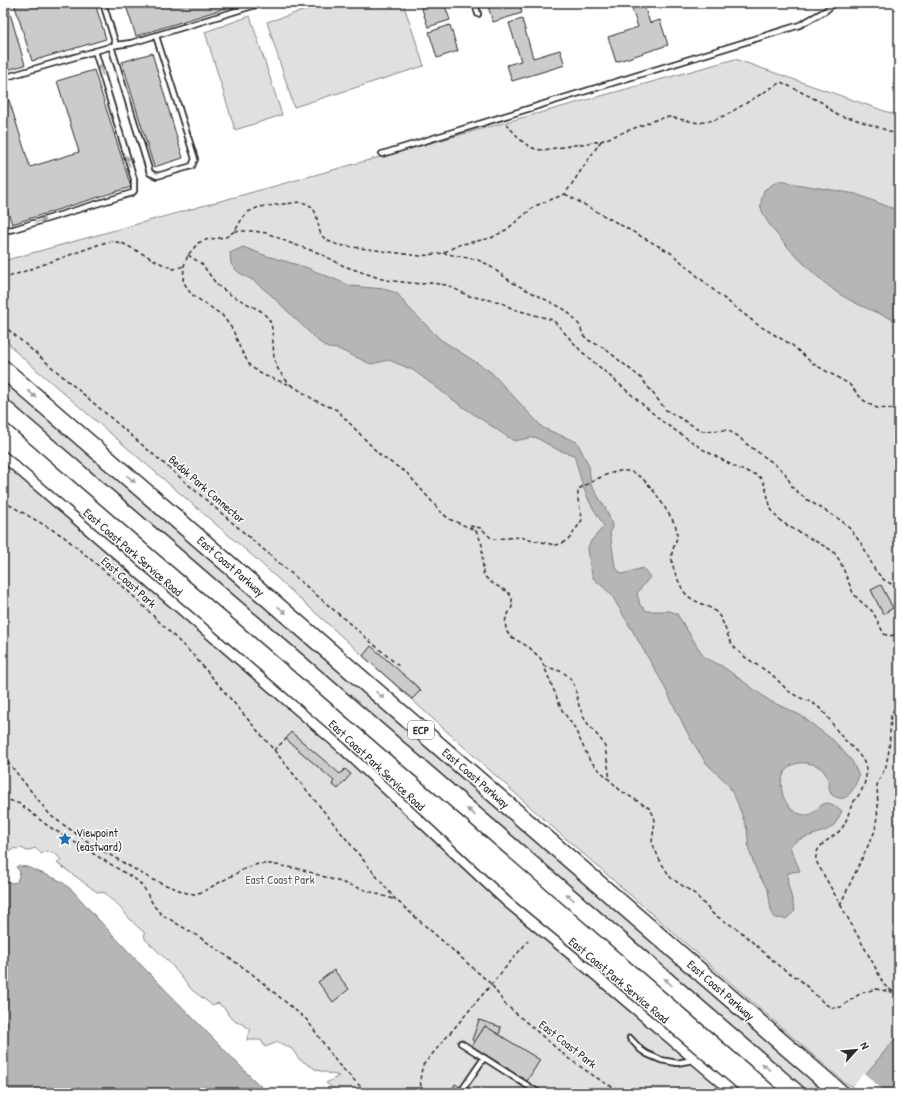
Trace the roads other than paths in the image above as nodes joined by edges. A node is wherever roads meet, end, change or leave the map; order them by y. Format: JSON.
{"nodes":[{"id":1,"x":103,"y":3,"type":"edge"},
{"id":2,"x":262,"y":3,"type":"edge"},
{"id":3,"x":475,"y":3,"type":"edge"},
{"id":4,"x":835,"y":3,"type":"edge"},
{"id":5,"x":478,"y":14,"type":"dead end"},
{"id":6,"x":156,"y":36,"type":"junction"},
{"id":7,"x":113,"y":45,"type":"junction"},
{"id":8,"x":94,"y":51,"type":"junction"},
{"id":9,"x":3,"y":78,"type":"edge"},
{"id":10,"x":382,"y":154,"type":"dead end"},
{"id":11,"x":3,"y":227,"type":"edge"},
{"id":12,"x":3,"y":369,"type":"edge"},
{"id":13,"x":3,"y":408,"type":"edge"},
{"id":14,"x":3,"y":456,"type":"edge"},
{"id":15,"x":630,"y":1038,"type":"dead end"},
{"id":16,"x":462,"y":1043,"type":"dead end"},
{"id":17,"x":484,"y":1058,"type":"junction"},
{"id":18,"x":695,"y":1060,"type":"junction"},
{"id":19,"x":839,"y":1092,"type":"edge"},
{"id":20,"x":460,"y":1093,"type":"edge"},
{"id":21,"x":539,"y":1093,"type":"edge"},
{"id":22,"x":734,"y":1093,"type":"edge"},
{"id":23,"x":796,"y":1093,"type":"edge"}],
"edges":[{"from":1,"to":7,"type":"lane"},
{"from":2,"to":6,"type":"lane"},
{"from":3,"to":5,"type":"lane"},
{"from":4,"to":10,"type":"lane"},
{"from":6,"to":7,"type":"lane"},
{"from":6,"to":7,"type":"lane"},
{"from":7,"to":8,"type":"lane"},
{"from":8,"to":9,"type":"lane"},
{"from":11,"to":8,"type":"lane","one_way":true},
{"from":12,"to":19,"type":"highway","name":"East Coast Parkway","number":"ECP","one_way":true},
{"from":23,"to":13,"type":"highway","number":"ECP","one_way":true},
{"from":14,"to":18,"type":"street","name":"East Coast Park Service Road"},
{"from":15,"to":18,"type":"lane"},
{"from":16,"to":17,"type":"lane"},
{"from":17,"to":20,"type":"lane"},
{"from":17,"to":21,"type":"lane"},
{"from":18,"to":22,"type":"street","name":"East Coast Park Service Road"}]}
